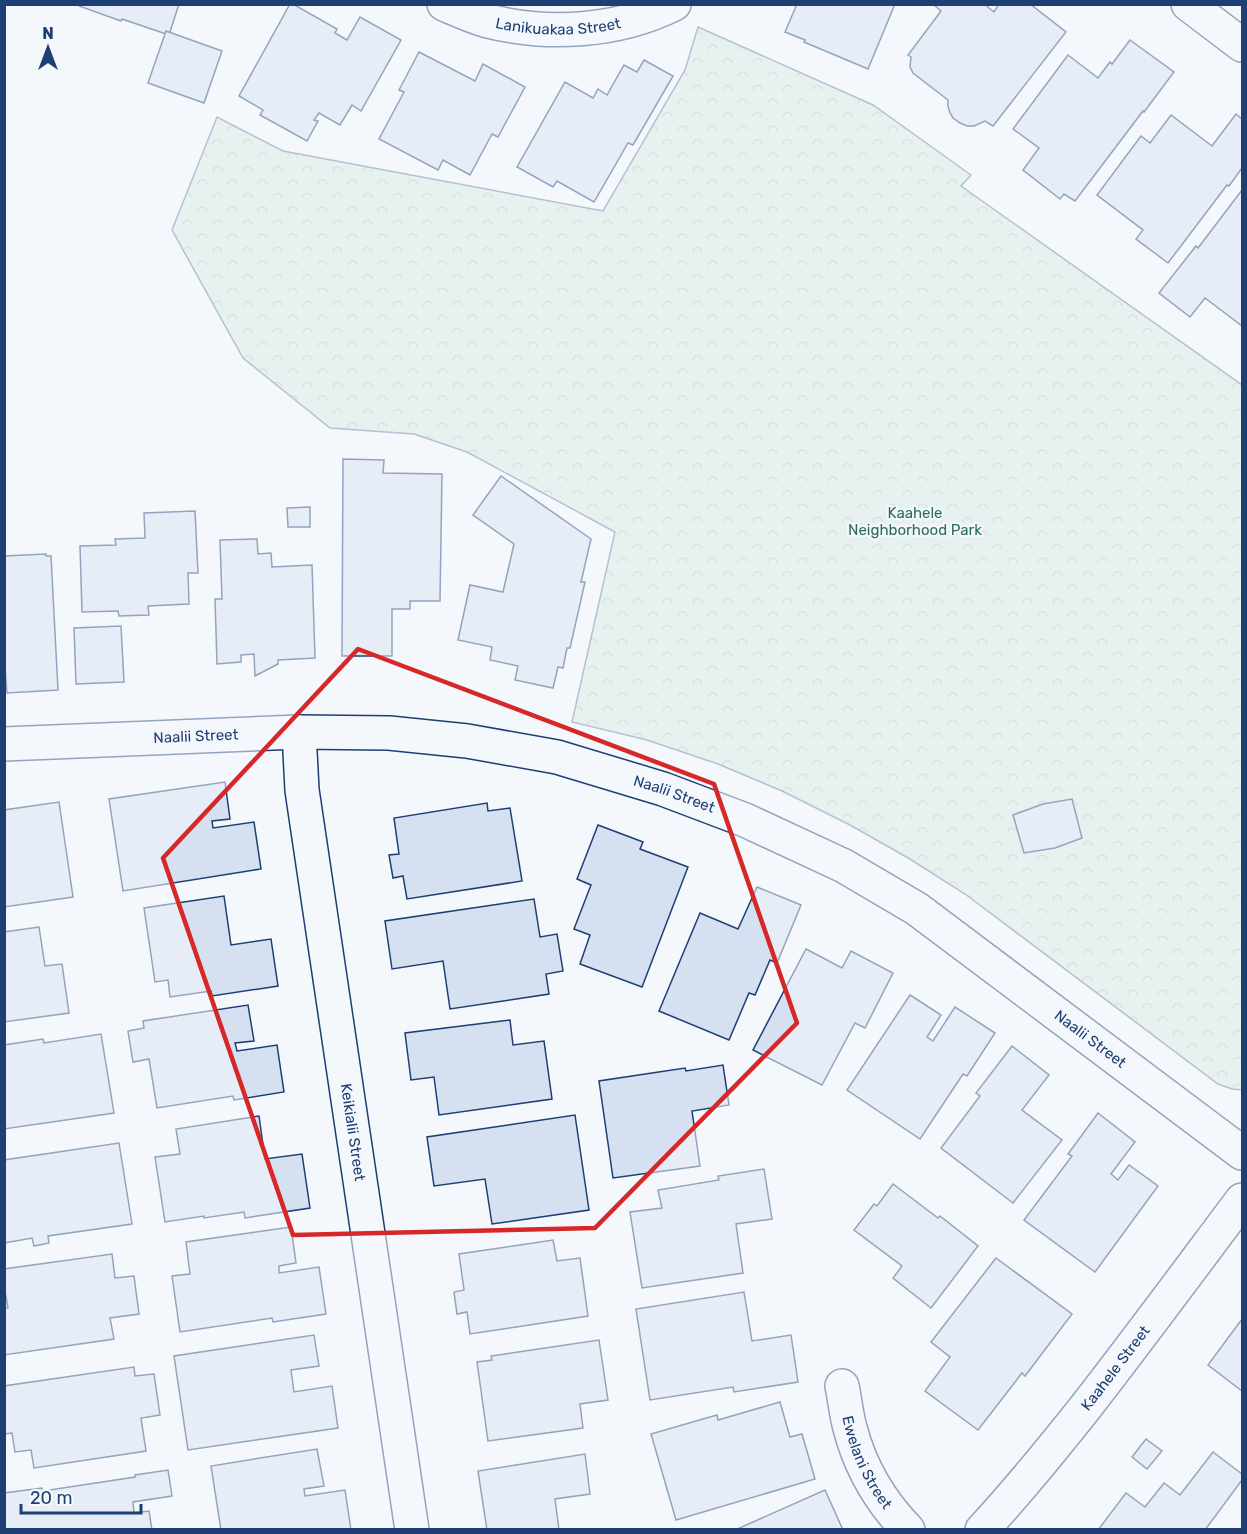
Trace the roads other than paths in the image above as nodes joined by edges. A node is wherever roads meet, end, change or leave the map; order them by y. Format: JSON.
{"nodes":[{"id":1,"x":444,"y":4,"type":"edge"},
{"id":2,"x":674,"y":4,"type":"edge"},
{"id":3,"x":1188,"y":4,"type":"edge"},
{"id":4,"x":1242,"y":45,"type":"edge"},
{"id":5,"x":298,"y":732,"type":"junction"},
{"id":6,"x":4,"y":744,"type":"edge"},
{"id":7,"x":1242,"y":1153,"type":"edge"},
{"id":8,"x":1242,"y":1200,"type":"edge"},
{"id":9,"x":842,"y":1386,"type":"dead end"},
{"id":10,"x":412,"y":1530,"type":"edge"},
{"id":11,"x":908,"y":1530,"type":"edge"},
{"id":12,"x":982,"y":1530,"type":"edge"}],
"edges":[{"from":1,"to":2,"type":"street","name":"Lanikuakaa Street"},
{"from":3,"to":4,"type":"street"},
{"from":5,"to":6,"type":"street","name":"Naalii Street"},
{"from":5,"to":7,"type":"street","name":"Naalii Street"},
{"from":5,"to":10,"type":"street","name":"Keikialii Street"},
{"from":8,"to":12,"type":"street","name":"Kaahele Street"},
{"from":9,"to":11,"type":"street","name":"Ewelani Street"}]}
